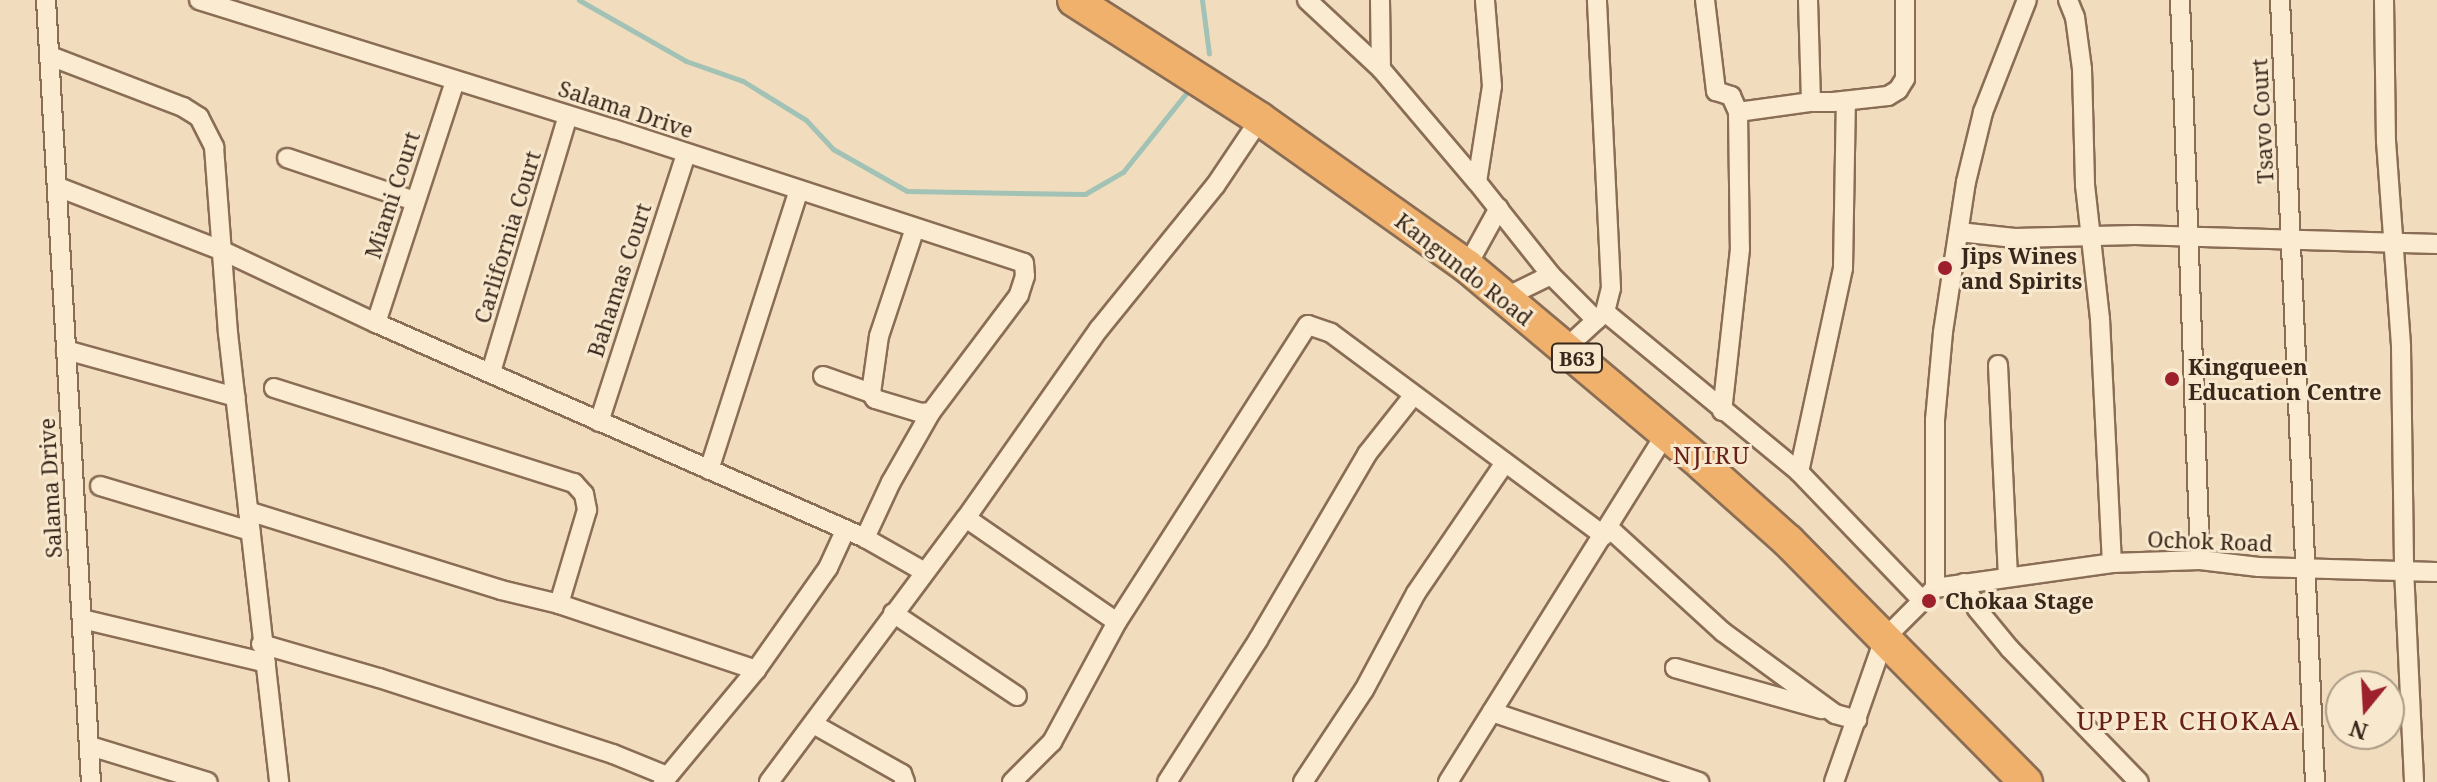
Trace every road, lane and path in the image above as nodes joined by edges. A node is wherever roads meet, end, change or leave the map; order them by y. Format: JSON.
{"nodes":[{"id":1,"x":46,"y":0,"type":"edge"},
{"id":2,"x":199,"y":0,"type":"edge"},
{"id":3,"x":1074,"y":0,"type":"edge"},
{"id":4,"x":1307,"y":0,"type":"edge"},
{"id":5,"x":1380,"y":0,"type":"edge"},
{"id":6,"x":1485,"y":0,"type":"edge"},
{"id":7,"x":1597,"y":0,"type":"edge"},
{"id":8,"x":1705,"y":0,"type":"edge"},
{"id":9,"x":1808,"y":0,"type":"edge"},
{"id":10,"x":1905,"y":0,"type":"edge"},
{"id":11,"x":2027,"y":0,"type":"edge"},
{"id":12,"x":2068,"y":0,"type":"edge"},
{"id":13,"x":2180,"y":0,"type":"edge"},
{"id":14,"x":2280,"y":0,"type":"edge"},
{"id":15,"x":2384,"y":0,"type":"edge"},
{"id":16,"x":50,"y":56,"type":"junction"},
{"id":17,"x":1381,"y":69,"type":"junction"},
{"id":18,"x":455,"y":81,"type":"junction"},
{"id":19,"x":1811,"y":102,"type":"junction"},
{"id":20,"x":1846,"y":102,"type":"junction"},
{"id":21,"x":1738,"y":112,"type":"junction"},
{"id":22,"x":568,"y":116,"type":"junction"},
{"id":23,"x":1260,"y":119,"type":"junction"},
{"id":24,"x":686,"y":154,"type":"junction"},
{"id":25,"x":287,"y":158,"type":"dead end"},
{"id":26,"x":1477,"y":182,"type":"junction"},
{"id":27,"x":58,"y":187,"type":"junction"},
{"id":28,"x":799,"y":190,"type":"junction"},
{"id":29,"x":415,"y":201,"type":"junction"},
{"id":30,"x":1499,"y":208,"type":"junction"},
{"id":31,"x":915,"y":228,"type":"junction"},
{"id":32,"x":1959,"y":232,"type":"junction"},
{"id":33,"x":2089,"y":236,"type":"junction"},
{"id":34,"x":2188,"y":237,"type":"junction"},
{"id":35,"x":2292,"y":239,"type":"junction"},
{"id":36,"x":2392,"y":243,"type":"junction"},
{"id":37,"x":2437,"y":244,"type":"edge"},
{"id":38,"x":223,"y":251,"type":"junction"},
{"id":39,"x":1467,"y":266,"type":"junction"},
{"id":40,"x":1551,"y":275,"type":"junction"},
{"id":41,"x":1504,"y":298,"type":"junction"},
{"id":42,"x":1600,"y":316,"type":"junction"},
{"id":43,"x":376,"y":323,"type":"junction"},
{"id":44,"x":1566,"y":348,"type":"junction"},
{"id":45,"x":66,"y":350,"type":"junction"},
{"id":46,"x":1998,"y":365,"type":"dead end"},
{"id":47,"x":491,"y":372,"type":"junction"},
{"id":48,"x":823,"y":376,"type":"dead end"},
{"id":49,"x":274,"y":388,"type":"dead end"},
{"id":50,"x":871,"y":393,"type":"junction"},
{"id":51,"x":1413,"y":396,"type":"junction"},
{"id":52,"x":236,"y":397,"type":"junction"},
{"id":53,"x":1722,"y":411,"type":"junction"},
{"id":54,"x":931,"y":412,"type":"junction"},
{"id":55,"x":599,"y":422,"type":"junction"},
{"id":56,"x":1666,"y":433,"type":"junction"},
{"id":57,"x":1504,"y":464,"type":"junction"},
{"id":58,"x":709,"y":470,"type":"junction"},
{"id":59,"x":1799,"y":472,"type":"junction"},
{"id":60,"x":100,"y":486,"type":"dead end"},
{"id":61,"x":248,"y":511,"type":"junction"},
{"id":62,"x":966,"y":518,"type":"junction"},
{"id":63,"x":250,"y":531,"type":"junction"},
{"id":64,"x":845,"y":531,"type":"junction"},
{"id":65,"x":1606,"y":532,"type":"junction"},
{"id":66,"x":865,"y":538,"type":"junction"},
{"id":67,"x":2200,"y":560,"type":"junction"},
{"id":68,"x":2112,"y":563,"type":"junction"},
{"id":69,"x":2303,"y":568,"type":"junction"},
{"id":70,"x":2404,"y":569,"type":"junction"},
{"id":71,"x":923,"y":571,"type":"junction"},
{"id":72,"x":2437,"y":572,"type":"edge"},
{"id":73,"x":2008,"y":575,"type":"junction"},
{"id":74,"x":1964,"y":583,"type":"junction"},
{"id":75,"x":1928,"y":594,"type":"junction"},
{"id":76,"x":559,"y":604,"type":"junction"},
{"id":77,"x":893,"y":613,"type":"junction"},
{"id":78,"x":82,"y":619,"type":"junction"},
{"id":79,"x":1117,"y":622,"type":"junction"},
{"id":80,"x":1884,"y":639,"type":"junction"},
{"id":81,"x":263,"y":654,"type":"junction"},
{"id":82,"x":1675,"y":668,"type":"dead end"},
{"id":83,"x":756,"y":670,"type":"junction"},
{"id":84,"x":1017,"y":696,"type":"dead end"},
{"id":85,"x":1492,"y":712,"type":"junction"},
{"id":86,"x":1835,"y":714,"type":"junction"},
{"id":87,"x":1857,"y":720,"type":"junction"},
{"id":88,"x":815,"y":725,"type":"junction"},
{"id":89,"x":90,"y":746,"type":"junction"},
{"id":90,"x":665,"y":779,"type":"edge"},
{"id":91,"x":282,"y":781,"type":"edge"},
{"id":92,"x":91,"y":782,"type":"edge"},
{"id":93,"x":208,"y":782,"type":"edge"},
{"id":94,"x":769,"y":782,"type":"edge"},
{"id":95,"x":905,"y":782,"type":"edge"},
{"id":96,"x":1012,"y":782,"type":"edge"},
{"id":97,"x":1167,"y":782,"type":"edge"},
{"id":98,"x":1303,"y":782,"type":"edge"},
{"id":99,"x":1448,"y":782,"type":"edge"},
{"id":100,"x":1699,"y":782,"type":"edge"},
{"id":101,"x":1834,"y":782,"type":"edge"},
{"id":102,"x":2026,"y":782,"type":"edge"},
{"id":103,"x":2139,"y":782,"type":"edge"},
{"id":104,"x":2315,"y":782,"type":"edge"},
{"id":105,"x":2414,"y":782,"type":"edge"}],
"edges":[{"from":1,"to":16,"type":"street","name":"Salama Drive"},
{"from":2,"to":18,"type":"street","name":"Salama Drive"},
{"from":3,"to":23,"type":"highway","name":"Kangundo Road","number":"B63"},
{"from":4,"to":17,"type":"street"},
{"from":5,"to":17,"type":"street"},
{"from":6,"to":26,"type":"street"},
{"from":7,"to":42,"type":"street"},
{"from":8,"to":21,"type":"street"},
{"from":9,"to":19,"type":"street"},
{"from":10,"to":20,"type":"street"},
{"from":11,"to":32,"type":"street"},
{"from":12,"to":33,"type":"street"},
{"from":13,"to":34,"type":"street"},
{"from":14,"to":35,"type":"street","name":"Tsavo Court"},
{"from":15,"to":36,"type":"street"},
{"from":16,"to":27,"type":"street","name":"Salama Drive"},
{"from":16,"to":38,"type":"street"},
{"from":17,"to":26,"type":"street"},
{"from":18,"to":22,"type":"street","name":"Salama Drive"},
{"from":18,"to":29,"type":"street","name":"Miami Court"},
{"from":19,"to":20,"type":"street"},
{"from":19,"to":21,"type":"street"},
{"from":20,"to":59,"type":"street"},
{"from":21,"to":53,"type":"street"},
{"from":22,"to":24,"type":"street","name":"Salama Drive"},
{"from":22,"to":47,"type":"street","name":"Carlifornia Court"},
{"from":23,"to":39,"type":"highway","name":"Kangundo Road","number":"B63"},
{"from":23,"to":62,"type":"street"},
{"from":24,"to":28,"type":"street","name":"Salama Drive"},
{"from":24,"to":55,"type":"street","name":"Bahamas Court"},
{"from":25,"to":29,"type":"street"},
{"from":26,"to":30,"type":"street"},
{"from":27,"to":38,"type":"street"},
{"from":27,"to":45,"type":"street","name":"Salama Drive"},
{"from":28,"to":31,"type":"street","name":"Salama Drive"},
{"from":28,"to":58,"type":"street"},
{"from":29,"to":43,"type":"street","name":"Miami Court"},
{"from":30,"to":39,"type":"street"},
{"from":30,"to":40,"type":"street"},
{"from":31,"to":50,"type":"street"},
{"from":31,"to":54,"type":"street","name":"Salama Drive"},
{"from":32,"to":33,"type":"street"},
{"from":32,"to":75,"type":"street"},
{"from":33,"to":34,"type":"street"},
{"from":33,"to":68,"type":"street"},
{"from":34,"to":35,"type":"street"},
{"from":34,"to":67,"type":"street"},
{"from":35,"to":36,"type":"street"},
{"from":35,"to":69,"type":"street","name":"Tsavo Court"},
{"from":36,"to":37,"type":"street"},
{"from":36,"to":70,"type":"street"},
{"from":38,"to":43,"type":"street"},
{"from":38,"to":52,"type":"street"},
{"from":39,"to":41,"type":"highway","name":"Kangundo Road","number":"B63"},
{"from":40,"to":41,"type":"street"},
{"from":40,"to":42,"type":"street"},
{"from":41,"to":44,"type":"highway","name":"Kangundo Road","number":"B63"},
{"from":42,"to":44,"type":"street"},
{"from":42,"to":53,"type":"street"},
{"from":43,"to":47,"type":"street"},
{"from":44,"to":56,"type":"highway","name":"Kangundo Road","number":"B63"},
{"from":45,"to":52,"type":"street"},
{"from":45,"to":78,"type":"street","name":"Salama Drive"},
{"from":46,"to":73,"type":"street"},
{"from":47,"to":55,"type":"street"},
{"from":48,"to":50,"type":"street"},
{"from":49,"to":76,"type":"street"},
{"from":50,"to":54,"type":"street"},
{"from":51,"to":57,"type":"street"},
{"from":51,"to":79,"type":"street"},
{"from":51,"to":97,"type":"street"},
{"from":52,"to":61,"type":"street"},
{"from":53,"to":59,"type":"street"},
{"from":54,"to":66,"type":"street"},
{"from":55,"to":58,"type":"street"},
{"from":56,"to":65,"type":"street"},
{"from":56,"to":80,"type":"highway","name":"Kangundo Road","number":"B63"},
{"from":57,"to":65,"type":"street"},
{"from":57,"to":98,"type":"street"},
{"from":58,"to":64,"type":"street"},
{"from":59,"to":75,"type":"street"},
{"from":60,"to":63,"type":"street"},
{"from":61,"to":63,"type":"street"},
{"from":61,"to":76,"type":"street"},
{"from":62,"to":71,"type":"street"},
{"from":62,"to":79,"type":"street"},
{"from":63,"to":81,"type":"street"},
{"from":64,"to":66,"type":"street"},
{"from":64,"to":83,"type":"street"},
{"from":65,"to":85,"type":"street"},
{"from":65,"to":86,"type":"street"},
{"from":66,"to":71,"type":"street"},
{"from":67,"to":68,"type":"street","name":"Ochok Road"},
{"from":67,"to":69,"type":"street","name":"Ochok Road"},
{"from":68,"to":73,"type":"street","name":"Ochok Road"},
{"from":69,"to":70,"type":"street","name":"Ochok Road"},
{"from":69,"to":104,"type":"street","name":"Tsavo Court"},
{"from":70,"to":72,"type":"street","name":"Ochok Road"},
{"from":70,"to":105,"type":"street"},
{"from":71,"to":77,"type":"street"},
{"from":73,"to":74,"type":"street","name":"Ochok Road"},
{"from":74,"to":75,"type":"street","name":"Ochok Road"},
{"from":74,"to":103,"type":"street"},
{"from":75,"to":80,"type":"street"},
{"from":76,"to":83,"type":"street"},
{"from":77,"to":84,"type":"street"},
{"from":77,"to":88,"type":"street"},
{"from":78,"to":81,"type":"street"},
{"from":78,"to":89,"type":"street","name":"Salama Drive"},
{"from":79,"to":96,"type":"street"},
{"from":80,"to":87,"type":"street"},
{"from":80,"to":102,"type":"highway","name":"Kangundo Road","number":"B63"},
{"from":81,"to":90,"type":"street"},
{"from":81,"to":91,"type":"street"},
{"from":82,"to":86,"type":"street"},
{"from":83,"to":90,"type":"street"},
{"from":85,"to":99,"type":"street"},
{"from":85,"to":100,"type":"street"},
{"from":86,"to":87,"type":"street"},
{"from":87,"to":101,"type":"street"},
{"from":88,"to":94,"type":"street"},
{"from":88,"to":95,"type":"street"},
{"from":89,"to":92,"type":"street","name":"Salama Drive"},
{"from":89,"to":93,"type":"street"}]}
